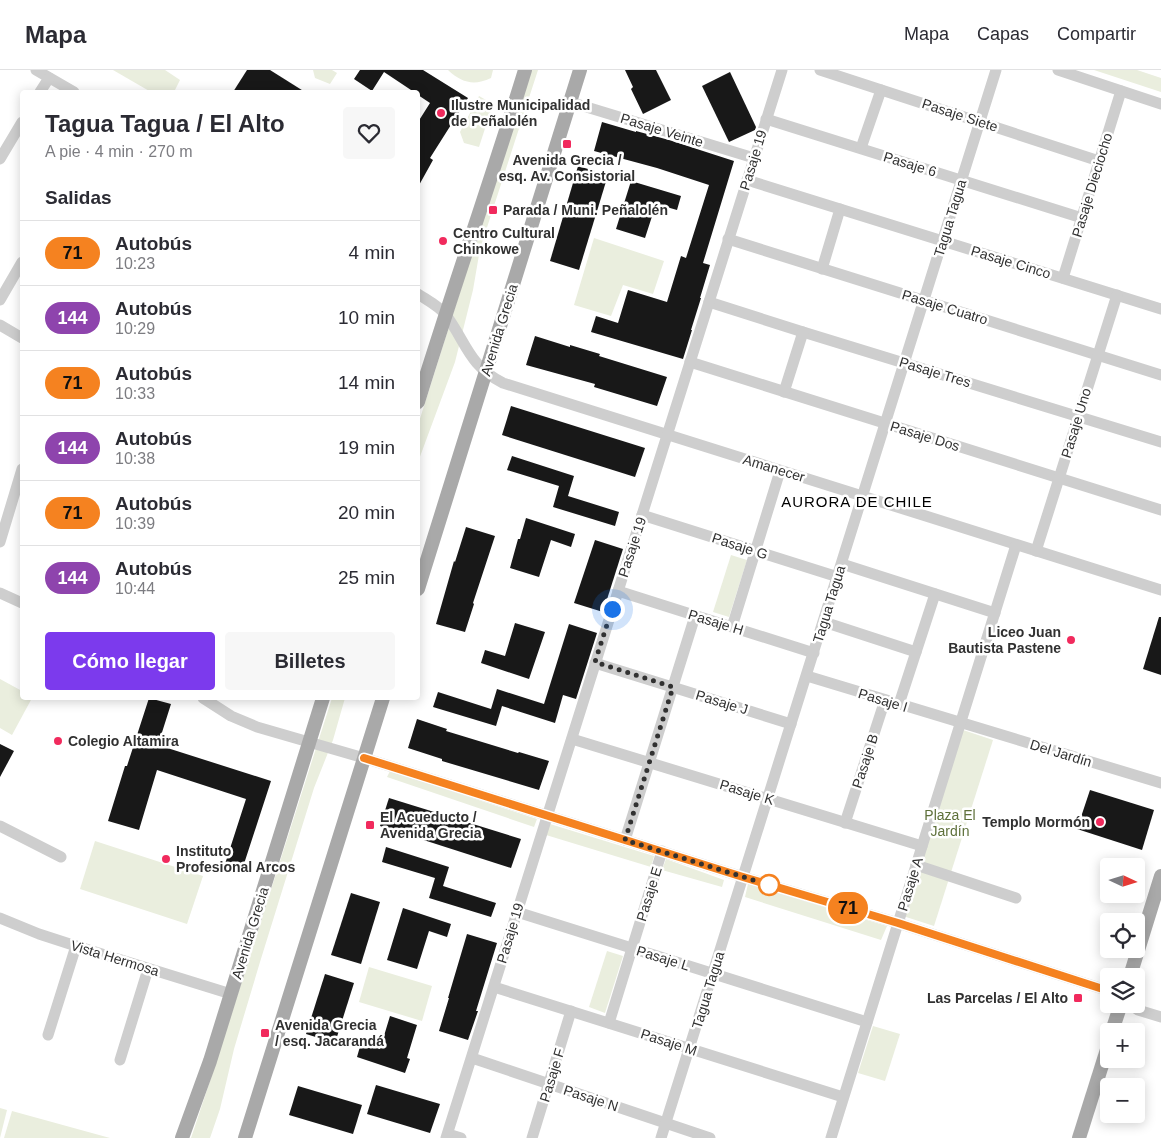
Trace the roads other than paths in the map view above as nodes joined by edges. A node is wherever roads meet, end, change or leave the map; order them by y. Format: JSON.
{"nodes":[{"id":1,"x":36,"y":70,"type":"edge"},
{"id":2,"x":525,"y":70,"type":"edge"},
{"id":3,"x":580,"y":70,"type":"edge"},
{"id":4,"x":782,"y":70,"type":"edge"},
{"id":5,"x":820,"y":70,"type":"edge"},
{"id":6,"x":996,"y":70,"type":"edge"},
{"id":7,"x":1058,"y":70,"type":"edge"},
{"id":8,"x":49,"y":78,"type":"junction"},
{"id":9,"x":41,"y":90,"type":"edge"},
{"id":10,"x":70,"y":90,"type":"edge"},
{"id":11,"x":881,"y":90,"type":"junction"},
{"id":12,"x":1121,"y":91,"type":"junction"},
{"id":13,"x":570,"y":102,"type":"junction"},
{"id":14,"x":1161,"y":104,"type":"edge"},
{"id":15,"x":766,"y":119,"type":"junction"},
{"id":16,"x":980,"y":122,"type":"junction"},
{"id":17,"x":20,"y":125,"type":"edge"},
{"id":18,"x":861,"y":148,"type":"junction"},
{"id":19,"x":754,"y":158,"type":"junction"},
{"id":20,"x":0,"y":159,"type":"edge"},
{"id":21,"x":1099,"y":161,"type":"junction"},
{"id":22,"x":747,"y":180,"type":"junction"},
{"id":23,"x":962,"y":180,"type":"junction"},
{"id":24,"x":840,"y":209,"type":"junction"},
{"id":25,"x":1082,"y":218,"type":"junction"},
{"id":26,"x":728,"y":239,"type":"junction"},
{"id":27,"x":943,"y":241,"type":"junction"},
{"id":28,"x":20,"y":265,"type":"edge"},
{"id":29,"x":822,"y":269,"type":"junction"},
{"id":30,"x":1063,"y":278,"type":"junction"},
{"id":31,"x":420,"y":295,"type":"edge"},
{"id":32,"x":1117,"y":295,"type":"junction"},
{"id":33,"x":0,"y":300,"type":"edge"},
{"id":34,"x":924,"y":301,"type":"junction"},
{"id":35,"x":709,"y":302,"type":"junction"},
{"id":36,"x":1161,"y":309,"type":"edge"},
{"id":37,"x":445,"y":314,"type":"junction"},
{"id":38,"x":0,"y":324,"type":"edge"},
{"id":39,"x":803,"y":332,"type":"junction"},
{"id":40,"x":20,"y":337,"type":"edge"},
{"id":41,"x":1098,"y":355,"type":"junction"},
{"id":42,"x":690,"y":362,"type":"junction"},
{"id":43,"x":905,"y":363,"type":"junction"},
{"id":44,"x":486,"y":373,"type":"junction"},
{"id":45,"x":1161,"y":375,"type":"edge"},
{"id":46,"x":784,"y":392,"type":"junction"},
{"id":47,"x":420,"y":395,"type":"edge"},
{"id":48,"x":1078,"y":417,"type":"junction"},
{"id":49,"x":886,"y":424,"type":"junction"},
{"id":50,"x":668,"y":435,"type":"junction"},
{"id":51,"x":1161,"y":442,"type":"edge"},
{"id":52,"x":780,"y":471,"type":"junction"},
{"id":53,"x":20,"y":476,"type":"edge"},
{"id":54,"x":1059,"y":478,"type":"junction"},
{"id":55,"x":863,"y":496,"type":"junction"},
{"id":56,"x":1161,"y":510,"type":"edge"},
{"id":57,"x":642,"y":515,"type":"junction"},
{"id":58,"x":0,"y":542,"type":"edge"},
{"id":59,"x":1016,"y":545,"type":"junction"},
{"id":60,"x":756,"y":551,"type":"junction"},
{"id":61,"x":1036,"y":551,"type":"junction"},
{"id":62,"x":842,"y":564,"type":"junction"},
{"id":63,"x":838,"y":577,"type":"junction"},
{"id":64,"x":420,"y":583,"type":"edge"},
{"id":65,"x":1161,"y":590,"type":"edge"},
{"id":66,"x":618,"y":592,"type":"junction"},
{"id":67,"x":0,"y":593,"type":"edge"},
{"id":68,"x":935,"y":594,"type":"junction"},
{"id":69,"x":20,"y":602,"type":"edge"},
{"id":70,"x":994,"y":613,"type":"junction"},
{"id":71,"x":695,"y":616,"type":"junction"},
{"id":72,"x":824,"y":622,"type":"junction"},
{"id":73,"x":732,"y":628,"type":"junction"},
{"id":74,"x":916,"y":652,"type":"junction"},
{"id":75,"x":814,"y":653,"type":"junction"},
{"id":76,"x":595,"y":662,"type":"junction"},
{"id":77,"x":807,"y":676,"type":"junction"},
{"id":78,"x":673,"y":687,"type":"junction"},
{"id":79,"x":206,"y":700,"type":"edge"},
{"id":80,"x":322,"y":700,"type":"edge"},
{"id":81,"x":382,"y":700,"type":"edge"},
{"id":82,"x":884,"y":700,"type":"junction"},
{"id":83,"x":899,"y":704,"type":"junction"},
{"id":84,"x":960,"y":723,"type":"junction"},
{"id":85,"x":792,"y":724,"type":"junction"},
{"id":86,"x":572,"y":739,"type":"junction"},
{"id":87,"x":309,"y":742,"type":"junction"},
{"id":88,"x":364,"y":758,"type":"junction"},
{"id":89,"x":649,"y":762,"type":"junction"},
{"id":90,"x":1161,"y":783,"type":"edge"},
{"id":91,"x":768,"y":799,"type":"junction"},
{"id":92,"x":547,"y":816,"type":"junction"},
{"id":93,"x":845,"y":823,"type":"junction"},
{"id":94,"x":0,"y":826,"type":"edge"},
{"id":95,"x":625,"y":840,"type":"junction"},
{"id":96,"x":922,"y":846,"type":"junction"},
{"id":97,"x":662,"y":851,"type":"junction"},
{"id":98,"x":61,"y":857,"type":"dead end"},
{"id":99,"x":916,"y":865,"type":"junction"},
{"id":100,"x":1161,"y":876,"type":"edge"},
{"id":101,"x":743,"y":877,"type":"junction"},
{"id":102,"x":1016,"y":898,"type":"dead end"},
{"id":103,"x":517,"y":912,"type":"junction"},
{"id":104,"x":0,"y":918,"type":"edge"},
{"id":105,"x":898,"y":923,"type":"junction"},
{"id":106,"x":76,"y":946,"type":"junction"},
{"id":107,"x":632,"y":948,"type":"junction"},
{"id":108,"x":1132,"y":968,"type":"edge"},
{"id":109,"x":148,"y":969,"type":"junction"},
{"id":110,"x":713,"y":974,"type":"junction"},
{"id":111,"x":494,"y":987,"type":"junction"},
{"id":112,"x":1100,"y":988,"type":"edge"},
{"id":113,"x":231,"y":994,"type":"junction"},
{"id":114,"x":571,"y":1011,"type":"junction"},
{"id":115,"x":1145,"y":1012,"type":"edge"},
{"id":116,"x":1161,"y":1017,"type":"edge"},
{"id":117,"x":867,"y":1022,"type":"junction"},
{"id":118,"x":609,"y":1023,"type":"junction"},
{"id":119,"x":48,"y":1035,"type":"dead end"},
{"id":120,"x":690,"y":1049,"type":"junction"},
{"id":121,"x":472,"y":1058,"type":"junction"},
{"id":122,"x":120,"y":1060,"type":"dead end"},
{"id":123,"x":1101,"y":1068,"type":"edge"},
{"id":124,"x":549,"y":1084,"type":"junction"},
{"id":125,"x":843,"y":1097,"type":"junction"},
{"id":126,"x":666,"y":1123,"type":"junction"},
{"id":127,"x":185,"y":1134,"type":"edge"},
{"id":128,"x":447,"y":1136,"type":"edge"},
{"id":129,"x":834,"y":1137,"type":"edge"},
{"id":130,"x":245,"y":1138,"type":"edge"},
{"id":131,"x":461,"y":1138,"type":"edge"},
{"id":132,"x":532,"y":1138,"type":"edge"},
{"id":133,"x":661,"y":1138,"type":"edge"},
{"id":134,"x":710,"y":1138,"type":"edge"},
{"id":135,"x":1079,"y":1138,"type":"edge"}],
"edges":[{"from":1,"to":8,"type":"street"},
{"from":2,"to":37,"type":"main road"},
{"from":3,"to":13,"type":"main road","name":"Avenida Grecia"},
{"from":4,"to":15,"type":"street","name":"Pasaje 19"},
{"from":5,"to":11,"type":"street","name":"Pasaje Siete"},
{"from":6,"to":16,"type":"street","name":"Tagua Tagua"},
{"from":7,"to":12,"type":"street"},
{"from":8,"to":9,"type":"street"},
{"from":8,"to":10,"type":"street"},
{"from":11,"to":16,"type":"street","name":"Pasaje Siete"},
{"from":11,"to":18,"type":"street"},
{"from":12,"to":14,"type":"street"},
{"from":12,"to":21,"type":"street","name":"Pasaje Dieciocho"},
{"from":13,"to":19,"type":"street","name":"Pasaje Veinte"},
{"from":13,"to":44,"type":"main road","name":"Avenida Grecia"},
{"from":15,"to":18,"type":"street","name":"Pasaje 6"},
{"from":15,"to":19,"type":"street","name":"Pasaje 19"},
{"from":16,"to":21,"type":"street","name":"Pasaje Siete"},
{"from":16,"to":23,"type":"street","name":"Tagua Tagua"},
{"from":17,"to":20,"type":"street"},
{"from":18,"to":23,"type":"street","name":"Pasaje 6"},
{"from":19,"to":22,"type":"street","name":"Pasaje 19"},
{"from":21,"to":25,"type":"street","name":"Pasaje Dieciocho"},
{"from":22,"to":24,"type":"street","name":"Pasaje Cinco"},
{"from":22,"to":26,"type":"street","name":"Pasaje 19"},
{"from":23,"to":25,"type":"street","name":"Pasaje 6"},
{"from":23,"to":27,"type":"street","name":"Tagua Tagua"},
{"from":24,"to":27,"type":"street","name":"Pasaje Cinco"},
{"from":24,"to":29,"type":"street"},
{"from":25,"to":30,"type":"street","name":"Pasaje Dieciocho"},
{"from":26,"to":29,"type":"street","name":"Pasaje Cuatro"},
{"from":26,"to":35,"type":"street","name":"Pasaje 19"},
{"from":27,"to":30,"type":"street","name":"Pasaje Cinco"},
{"from":27,"to":34,"type":"street","name":"Tagua Tagua"},
{"from":28,"to":33,"type":"street"},
{"from":29,"to":34,"type":"street","name":"Pasaje Cuatro"},
{"from":30,"to":32,"type":"street","name":"Pasaje Cinco"},
{"from":31,"to":37,"type":"street"},
{"from":32,"to":36,"type":"street","name":"Pasaje Cinco"},
{"from":32,"to":41,"type":"street","name":"Pasaje Uno"},
{"from":34,"to":41,"type":"street","name":"Pasaje Cuatro"},
{"from":34,"to":43,"type":"street","name":"Tagua Tagua"},
{"from":35,"to":39,"type":"street","name":"Pasaje Tres"},
{"from":35,"to":42,"type":"street","name":"Pasaje 19"},
{"from":37,"to":44,"type":"street","name":"Amanecer"},
{"from":37,"to":47,"type":"main road"},
{"from":38,"to":40,"type":"street"},
{"from":39,"to":43,"type":"street","name":"Pasaje Tres"},
{"from":39,"to":46,"type":"street"},
{"from":41,"to":45,"type":"street","name":"Pasaje Cuatro"},
{"from":41,"to":48,"type":"street","name":"Pasaje Uno"},
{"from":42,"to":46,"type":"street","name":"Pasaje Dos"},
{"from":42,"to":50,"type":"street","name":"Pasaje 19"},
{"from":43,"to":48,"type":"street","name":"Pasaje Tres"},
{"from":43,"to":49,"type":"street","name":"Tagua Tagua"},
{"from":44,"to":50,"type":"street","name":"Amanecer"},
{"from":44,"to":64,"type":"main road","name":"Avenida Grecia"},
{"from":46,"to":49,"type":"street","name":"Pasaje Dos"},
{"from":48,"to":51,"type":"street","name":"Pasaje Tres"},
{"from":48,"to":54,"type":"street","name":"Pasaje Uno"},
{"from":49,"to":54,"type":"street","name":"Pasaje Dos"},
{"from":49,"to":55,"type":"street","name":"Tagua Tagua"},
{"from":50,"to":52,"type":"street","name":"Amanecer"},
{"from":50,"to":57,"type":"street","name":"Pasaje 19"},
{"from":52,"to":55,"type":"street","name":"Amanecer"},
{"from":52,"to":60,"type":"street"},
{"from":53,"to":58,"type":"street"},
{"from":54,"to":56,"type":"street","name":"Pasaje Dos"},
{"from":54,"to":61,"type":"street","name":"Pasaje Uno"},
{"from":55,"to":59,"type":"street","name":"Amanecer"},
{"from":55,"to":62,"type":"street","name":"Tagua Tagua"},
{"from":57,"to":60,"type":"street","name":"Pasaje G"},
{"from":57,"to":66,"type":"street","name":"Pasaje 19"},
{"from":59,"to":61,"type":"street","name":"Amanecer"},
{"from":59,"to":70,"type":"street","name":"Pasaje A"},
{"from":60,"to":63,"type":"street","name":"Pasaje G"},
{"from":60,"to":73,"type":"street"},
{"from":61,"to":65,"type":"street","name":"Amanecer"},
{"from":62,"to":63,"type":"street","name":"Tagua Tagua"},
{"from":62,"to":68,"type":"street"},
{"from":63,"to":72,"type":"street","name":"Tagua Tagua"},
{"from":66,"to":71,"type":"street","name":"Pasaje H"},
{"from":66,"to":76,"type":"street","name":"Pasaje 19"},
{"from":67,"to":69,"type":"street"},
{"from":68,"to":70,"type":"street"},
{"from":68,"to":74,"type":"street"},
{"from":70,"to":84,"type":"street","name":"Pasaje A"},
{"from":71,"to":73,"type":"street","name":"Pasaje H"},
{"from":71,"to":78,"type":"street"},
{"from":72,"to":74,"type":"street"},
{"from":72,"to":75,"type":"street","name":"Tagua Tagua"},
{"from":73,"to":75,"type":"street","name":"Pasaje H"},
{"from":74,"to":83,"type":"street"},
{"from":75,"to":77,"type":"street","name":"Tagua Tagua"},
{"from":76,"to":78,"type":"street","name":"Pasaje J"},
{"from":76,"to":86,"type":"street","name":"Pasaje 19"},
{"from":77,"to":82,"type":"street","name":"Pasaje I"},
{"from":77,"to":85,"type":"street","name":"Tagua Tagua"},
{"from":78,"to":85,"type":"street","name":"Pasaje J"},
{"from":78,"to":89,"type":"street"},
{"from":79,"to":87,"type":"street"},
{"from":80,"to":87,"type":"main road","name":"Avenida Grecia"},
{"from":81,"to":88,"type":"main road"},
{"from":82,"to":83,"type":"street","name":"Pasaje I"},
{"from":82,"to":93,"type":"street","name":"Pasaje B"},
{"from":83,"to":84,"type":"street","name":"Pasaje I"},
{"from":84,"to":90,"type":"street","name":"Del Jardín"},
{"from":84,"to":96,"type":"street","name":"Pasaje A"},
{"from":85,"to":91,"type":"street","name":"Tagua Tagua"},
{"from":86,"to":89,"type":"street","name":"Pasaje K"},
{"from":86,"to":92,"type":"street","name":"Pasaje 19"},
{"from":87,"to":88,"type":"street"},
{"from":87,"to":113,"type":"main road","name":"Avenida Grecia"},
{"from":88,"to":92,"type":"street"},
{"from":88,"to":130,"type":"main road"},
{"from":89,"to":91,"type":"street","name":"Pasaje K"},
{"from":89,"to":95,"type":"street"},
{"from":91,"to":93,"type":"street","name":"Pasaje K"},
{"from":91,"to":101,"type":"street","name":"Tagua Tagua"},
{"from":92,"to":95,"type":"street"},
{"from":92,"to":103,"type":"street","name":"Pasaje 19"},
{"from":93,"to":96,"type":"street","name":"Pasaje K"},
{"from":94,"to":98,"type":"street"},
{"from":95,"to":97,"type":"street"},
{"from":96,"to":99,"type":"street","name":"Pasaje A"},
{"from":97,"to":101,"type":"street"},
{"from":97,"to":107,"type":"street","name":"Pasaje E"},
{"from":99,"to":102,"type":"street"},
{"from":99,"to":105,"type":"street","name":"Pasaje A"},
{"from":100,"to":108,"type":"main road"},
{"from":101,"to":105,"type":"street"},
{"from":101,"to":110,"type":"street","name":"Tagua Tagua"},
{"from":103,"to":107,"type":"street","name":"Pasaje L"},
{"from":103,"to":111,"type":"street","name":"Pasaje 19"},
{"from":104,"to":106,"type":"street","name":"Vista Hermosa"},
{"from":105,"to":112,"type":"street"},
{"from":105,"to":117,"type":"street","name":"Pasaje A"},
{"from":106,"to":109,"type":"street","name":"Vista Hermosa"},
{"from":106,"to":119,"type":"street"},
{"from":107,"to":110,"type":"street","name":"Pasaje L"},
{"from":107,"to":118,"type":"street","name":"Pasaje E"},
{"from":109,"to":113,"type":"street","name":"Vista Hermosa"},
{"from":109,"to":122,"type":"street"},
{"from":110,"to":117,"type":"street","name":"Pasaje L"},
{"from":110,"to":120,"type":"street","name":"Tagua Tagua"},
{"from":111,"to":114,"type":"street","name":"Pasaje M"},
{"from":111,"to":121,"type":"street","name":"Pasaje 19"},
{"from":113,"to":127,"type":"main road","name":"Avenida Grecia"},
{"from":114,"to":118,"type":"street","name":"Pasaje M"},
{"from":114,"to":124,"type":"street","name":"Pasaje F"},
{"from":115,"to":116,"type":"street"},
{"from":117,"to":125,"type":"street","name":"Pasaje A"},
{"from":118,"to":120,"type":"street","name":"Pasaje M"},
{"from":120,"to":125,"type":"street","name":"Pasaje M"},
{"from":120,"to":126,"type":"street","name":"Tagua Tagua"},
{"from":121,"to":124,"type":"street","name":"Pasaje N"},
{"from":121,"to":128,"type":"street","name":"Pasaje 19"},
{"from":123,"to":135,"type":"main road"},
{"from":124,"to":126,"type":"street","name":"Pasaje N"},
{"from":124,"to":132,"type":"street","name":"Pasaje F"},
{"from":125,"to":129,"type":"street","name":"Pasaje A"},
{"from":126,"to":133,"type":"street","name":"Tagua Tagua"},
{"from":126,"to":134,"type":"street","name":"Pasaje N"},
{"from":128,"to":131,"type":"street"}]}
